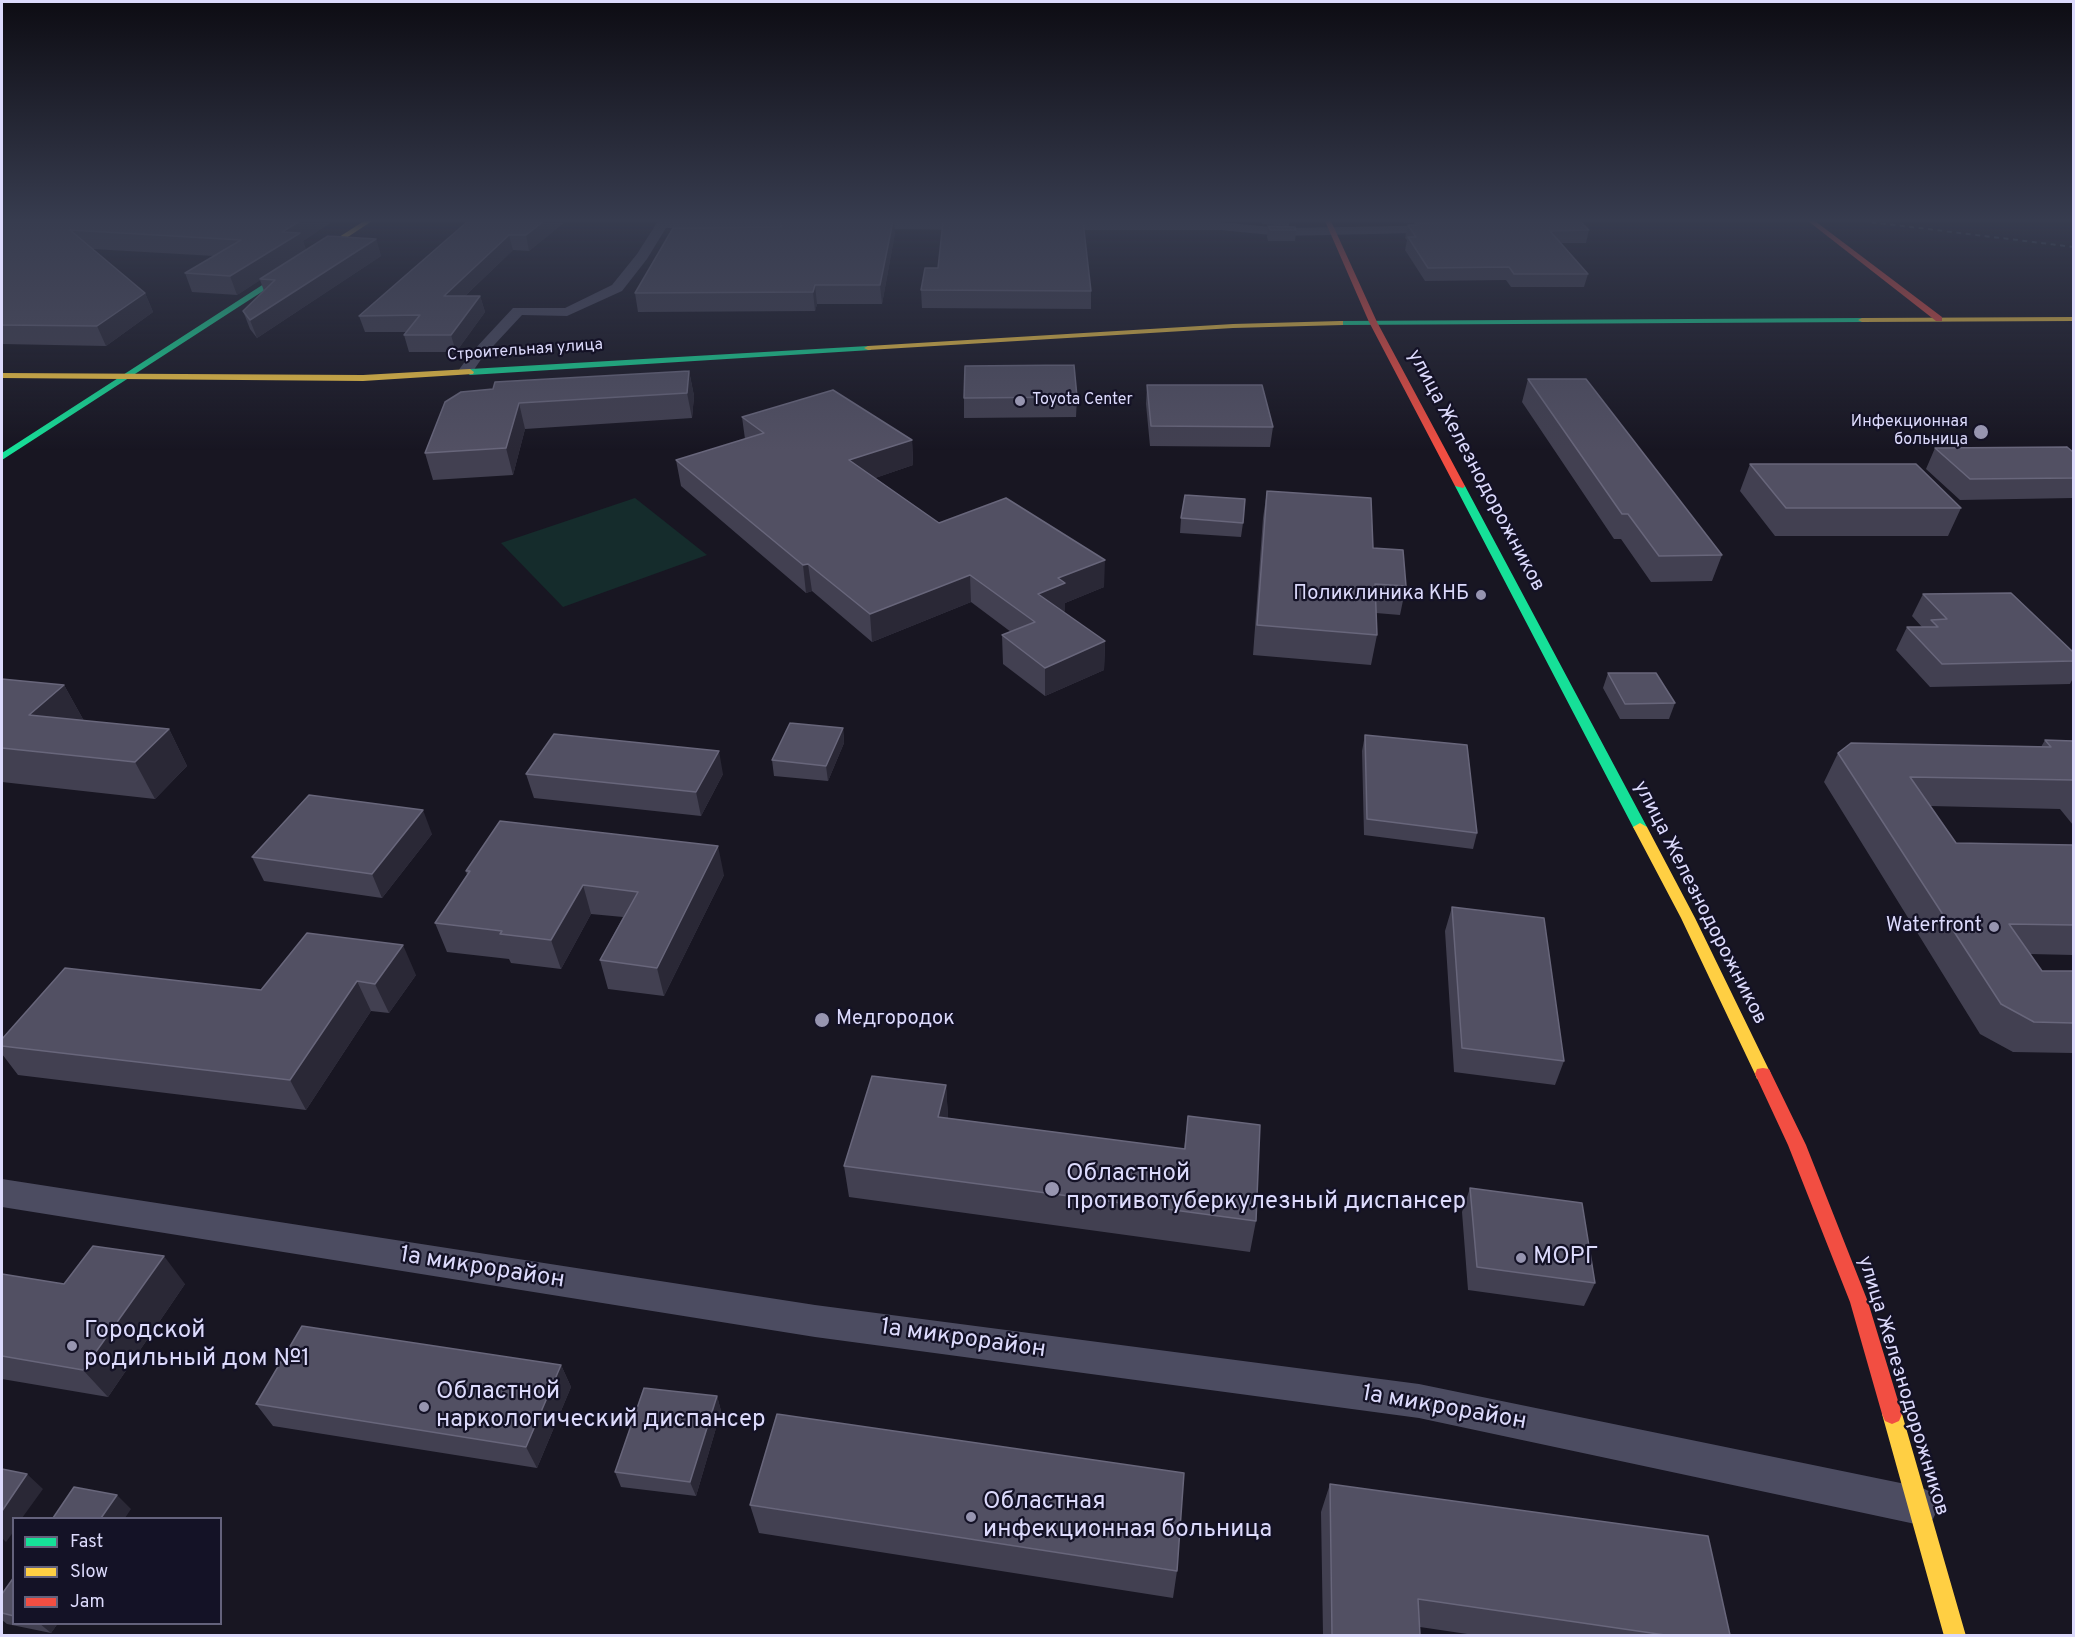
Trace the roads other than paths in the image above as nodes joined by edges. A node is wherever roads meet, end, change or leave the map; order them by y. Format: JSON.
{"nodes":[{"id":1,"x":250,"y":297,"type":"edge"},
{"id":2,"x":597,"y":297,"type":"edge"},
{"id":3,"x":1362,"y":297,"type":"edge"},
{"id":4,"x":1911,"y":297,"type":"edge"},
{"id":5,"x":1939,"y":319,"type":"junction"},
{"id":6,"x":2073,"y":319,"type":"edge"},
{"id":7,"x":1373,"y":322,"type":"junction"},
{"id":8,"x":466,"y":371,"type":"junction"},
{"id":9,"x":2,"y":376,"type":"edge"},
{"id":10,"x":126,"y":377,"type":"junction"},
{"id":11,"x":2,"y":457,"type":"edge"},
{"id":12,"x":2,"y":1193,"type":"edge"},
{"id":13,"x":1920,"y":1506,"type":"junction"},
{"id":14,"x":1955,"y":1635,"type":"edge"}],
"edges":[{"from":1,"to":10,"type":"main road"},
{"from":2,"to":8,"type":"street"},
{"from":3,"to":7,"type":"main road","name":"улица Железнодорожников"},
{"from":4,"to":5,"type":"main road"},
{"from":5,"to":6,"type":"main road","name":"Строительная улица"},
{"from":5,"to":7,"type":"main road","name":"Строительная улица"},
{"from":7,"to":8,"type":"main road","name":"Строительная улица"},
{"from":7,"to":13,"type":"main road","name":"улица Железнодорожников"},
{"from":8,"to":10,"type":"main road","name":"Строительная улица"},
{"from":9,"to":10,"type":"main road","name":"Строительная улица"},
{"from":10,"to":11,"type":"main road"},
{"from":12,"to":13,"type":"street","name":"1а микрорайон"},
{"from":13,"to":14,"type":"main road","name":"улица Железнодорожников"}]}
